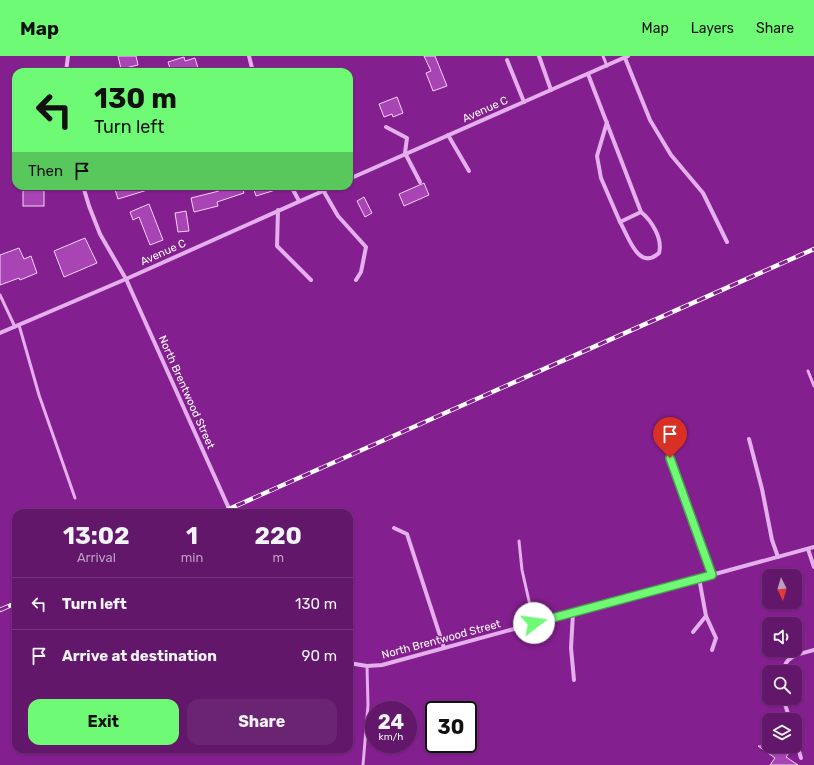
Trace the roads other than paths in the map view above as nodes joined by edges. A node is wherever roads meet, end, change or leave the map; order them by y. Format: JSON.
{"nodes":[{"id":1,"x":68,"y":56,"type":"edge"},
{"id":2,"x":249,"y":56,"type":"edge"},
{"id":3,"x":539,"y":56,"type":"edge"},
{"id":4,"x":603,"y":56,"type":"edge"},
{"id":5,"x":627,"y":57,"type":"edge"},
{"id":6,"x":507,"y":60,"type":"dead end"},
{"id":7,"x":607,"y":66,"type":"junction"},
{"id":8,"x":66,"y":68,"type":"edge"},
{"id":9,"x":252,"y":68,"type":"edge"},
{"id":10,"x":588,"y":74,"type":"junction"},
{"id":11,"x":551,"y":90,"type":"junction"},
{"id":12,"x":524,"y":102,"type":"junction"},
{"id":13,"x":607,"y":122,"type":"junction"},
{"id":14,"x":386,"y":127,"type":"dead end"},
{"id":15,"x":448,"y":135,"type":"junction"},
{"id":16,"x":406,"y":155,"type":"junction"},
{"id":17,"x":470,"y":171,"type":"dead end"},
{"id":18,"x":353,"y":177,"type":"edge"},
{"id":19,"x":420,"y":182,"type":"dead end"},
{"id":20,"x":84,"y":190,"type":"edge"},
{"id":21,"x":293,"y":190,"type":"edge"},
{"id":22,"x":324,"y":190,"type":"joint"},
{"id":23,"x":299,"y":201,"type":"junction"},
{"id":24,"x":278,"y":210,"type":"junction"},
{"id":25,"x":641,"y":212,"type":"junction"},
{"id":26,"x":620,"y":222,"type":"junction"},
{"id":27,"x":726,"y":242,"type":"dead end"},
{"id":28,"x":126,"y":279,"type":"junction"},
{"id":29,"x":311,"y":280,"type":"dead end"},
{"id":30,"x":356,"y":280,"type":"dead end"},
{"id":31,"x":0,"y":295,"type":"edge"},
{"id":32,"x":17,"y":326,"type":"junction"},
{"id":33,"x":0,"y":333,"type":"edge"},
{"id":34,"x":808,"y":370,"type":"dead end"},
{"id":35,"x":814,"y":386,"type":"edge"},
{"id":36,"x":749,"y":439,"type":"dead end"},
{"id":37,"x":670,"y":458,"type":"dead end"},
{"id":38,"x":75,"y":498,"type":"dead end"},
{"id":39,"x":229,"y":509,"type":"edge"},
{"id":40,"x":394,"y":528,"type":"dead end"},
{"id":41,"x":519,"y":540,"type":"dead end"},
{"id":42,"x":814,"y":547,"type":"edge"},
{"id":43,"x":808,"y":549,"type":"junction"},
{"id":44,"x":778,"y":557,"type":"junction"},
{"id":45,"x":814,"y":566,"type":"edge"},
{"id":46,"x":712,"y":575,"type":"junction"},
{"id":47,"x":699,"y":578,"type":"junction"},
{"id":48,"x":573,"y":613,"type":"junction"},
{"id":49,"x":706,"y":616,"type":"junction"},
{"id":50,"x":534,"y":623,"type":"junction"},
{"id":51,"x":693,"y":632,"type":"dead end"},
{"id":52,"x":444,"y":648,"type":"junction"},
{"id":53,"x":712,"y":650,"type":"dead end"},
{"id":54,"x":814,"y":650,"type":"edge"},
{"id":55,"x":353,"y":664,"type":"edge"},
{"id":56,"x":784,"y":665,"type":"edge"},
{"id":57,"x":367,"y":666,"type":"junction"},
{"id":58,"x":574,"y":680,"type":"dead end"},
{"id":59,"x":800,"y":753,"type":"edge"},
{"id":60,"x":801,"y":758,"type":"dead end"},
{"id":61,"x":364,"y":765,"type":"edge"}],
"edges":[{"from":1,"to":8,"type":"street"},
{"from":2,"to":9,"type":"street"},
{"from":3,"to":11,"type":"street"},
{"from":4,"to":7,"type":"lane"},
{"from":5,"to":7,"type":"street","name":"Avenue C"},
{"from":5,"to":27,"type":"street"},
{"from":6,"to":12,"type":"street"},
{"from":7,"to":10,"type":"street","name":"Avenue C"},
{"from":10,"to":11,"type":"street","name":"Avenue C"},
{"from":10,"to":13,"type":"street"},
{"from":11,"to":12,"type":"street","name":"Avenue C"},
{"from":12,"to":15,"type":"street","name":"Avenue C"},
{"from":13,"to":25,"type":"street"},
{"from":13,"to":26,"type":"street"},
{"from":14,"to":16,"type":"street"},
{"from":15,"to":16,"type":"street","name":"Avenue C"},
{"from":15,"to":17,"type":"street"},
{"from":16,"to":18,"type":"street","name":"Avenue C"},
{"from":16,"to":19,"type":"street"},
{"from":20,"to":28,"type":"street","name":"North Brentwood Street"},
{"from":21,"to":23,"type":"street"},
{"from":22,"to":23,"type":"street","name":"Avenue C"},
{"from":22,"to":30,"type":"street"},
{"from":23,"to":24,"type":"street","name":"Avenue C"},
{"from":24,"to":28,"type":"street","name":"Avenue C"},
{"from":24,"to":29,"type":"street"},
{"from":25,"to":26,"type":"street"},
{"from":25,"to":26,"type":"street"},
{"from":28,"to":32,"type":"street","name":"Avenue C"},
{"from":28,"to":39,"type":"street","name":"North Brentwood Street"},
{"from":31,"to":32,"type":"lane"},
{"from":32,"to":33,"type":"street","name":"Avenue C"},
{"from":32,"to":38,"type":"lane"},
{"from":34,"to":35,"type":"lane"},
{"from":36,"to":44,"type":"street"},
{"from":37,"to":46,"type":"lane"},
{"from":40,"to":52,"type":"street"},
{"from":41,"to":50,"type":"lane"},
{"from":42,"to":43,"type":"street","name":"North Brentwood Street"},
{"from":43,"to":44,"type":"street","name":"North Brentwood Street"},
{"from":43,"to":45,"type":"street"},
{"from":44,"to":46,"type":"street","name":"North Brentwood Street"},
{"from":46,"to":47,"type":"street","name":"North Brentwood Street"},
{"from":47,"to":48,"type":"street","name":"North Brentwood Street"},
{"from":47,"to":49,"type":"street"},
{"from":48,"to":50,"type":"street","name":"North Brentwood Street"},
{"from":48,"to":58,"type":"street"},
{"from":49,"to":51,"type":"street"},
{"from":49,"to":53,"type":"street"},
{"from":50,"to":52,"type":"street","name":"North Brentwood Street"},
{"from":52,"to":57,"type":"street","name":"North Brentwood Street"},
{"from":54,"to":56,"type":"street"},
{"from":55,"to":57,"type":"street","name":"North Brentwood Street"},
{"from":57,"to":61,"type":"lane"},
{"from":59,"to":60,"type":"street"}]}
